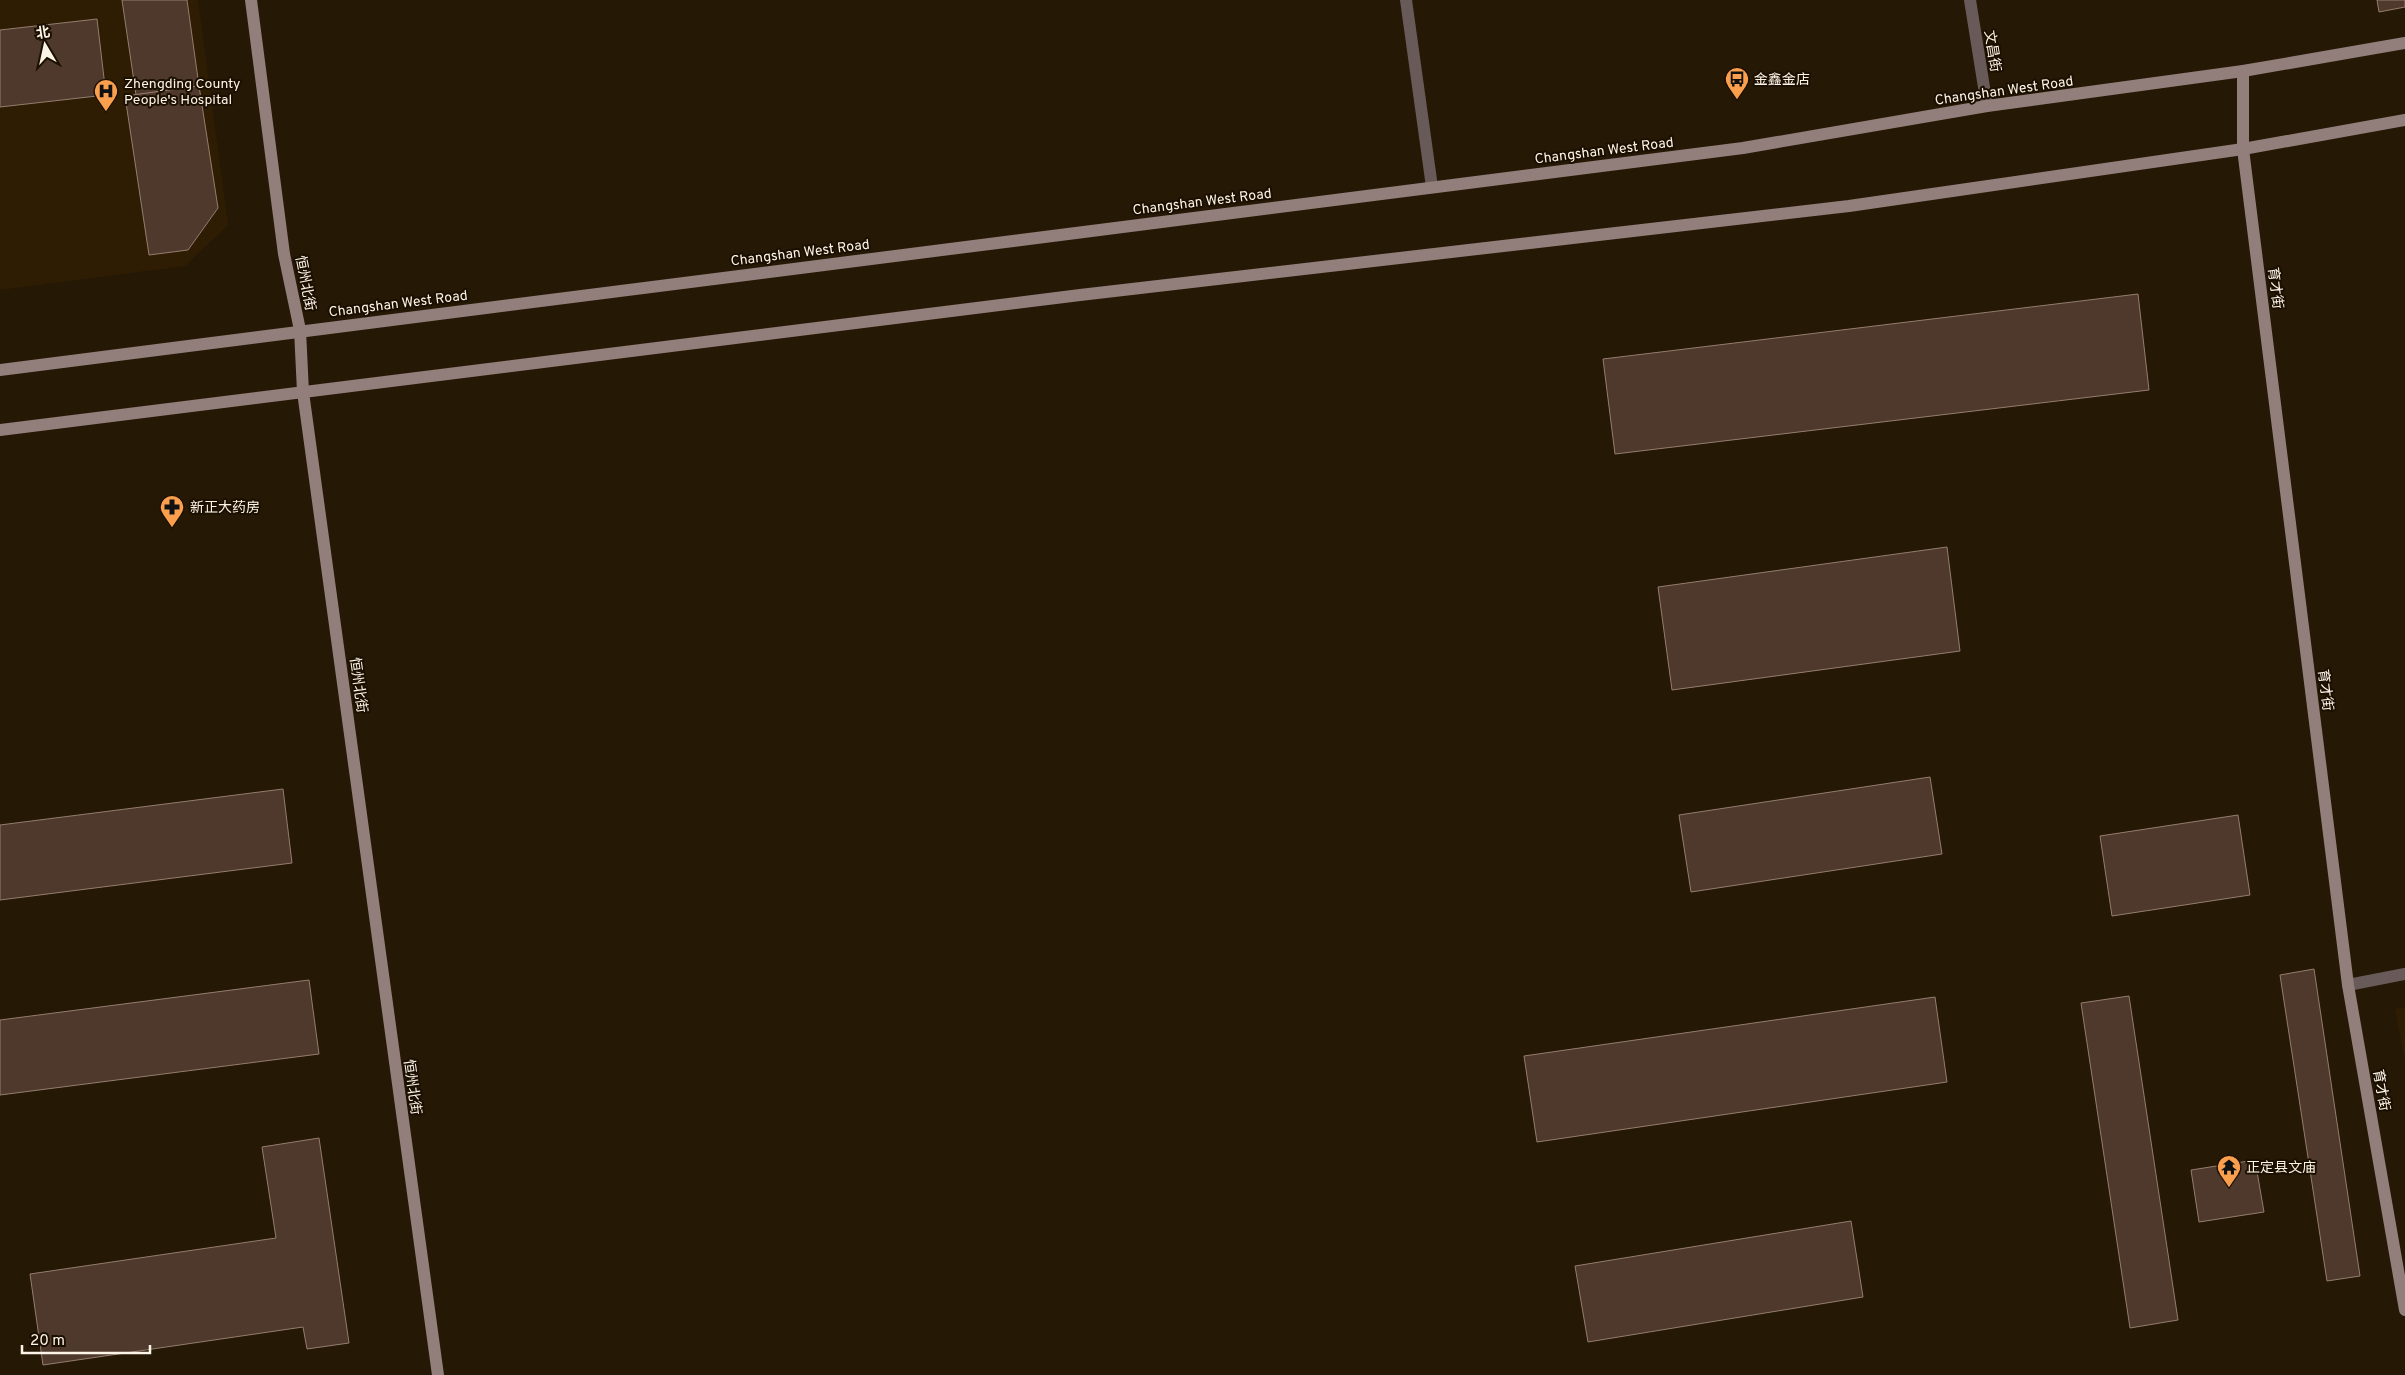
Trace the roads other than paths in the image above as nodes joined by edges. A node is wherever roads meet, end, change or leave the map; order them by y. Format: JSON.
{"nodes":[{"id":1,"x":250,"y":0,"type":"edge"},
{"id":2,"x":1406,"y":0,"type":"edge"},
{"id":3,"x":1970,"y":0,"type":"edge"},
{"id":4,"x":2405,"y":43,"type":"edge"},
{"id":5,"x":2242,"y":71,"type":"junction"},
{"id":6,"x":1987,"y":106,"type":"junction"},
{"id":7,"x":2405,"y":120,"type":"edge"},
{"id":8,"x":2244,"y":148,"type":"junction"},
{"id":9,"x":1432,"y":188,"type":"junction"},
{"id":10,"x":300,"y":330,"type":"junction"},
{"id":11,"x":0,"y":370,"type":"edge"},
{"id":12,"x":303,"y":392,"type":"junction"},
{"id":13,"x":0,"y":430,"type":"edge"},
{"id":14,"x":2405,"y":974,"type":"edge"},
{"id":15,"x":2348,"y":985,"type":"junction"},
{"id":16,"x":2405,"y":1310,"type":"edge"},
{"id":17,"x":438,"y":1375,"type":"edge"}],
"edges":[{"from":1,"to":10,"type":"main road","name":"恒州北街"},
{"from":2,"to":9,"type":"street"},
{"from":3,"to":6,"type":"street","name":"文昌街"},
{"from":4,"to":5,"type":"main road","name":"Changshan West Road"},
{"from":5,"to":6,"type":"main road","name":"Changshan West Road"},
{"from":5,"to":8,"type":"main road","name":"育才街"},
{"from":6,"to":9,"type":"main road","name":"Changshan West Road"},
{"from":7,"to":8,"type":"main road"},
{"from":8,"to":12,"type":"main road"},
{"from":8,"to":15,"type":"main road","name":"育才街"},
{"from":9,"to":10,"type":"main road","name":"Changshan West Road"},
{"from":10,"to":11,"type":"main road","name":"Changshan West Road"},
{"from":10,"to":12,"type":"main road","name":"恒州北街"},
{"from":12,"to":13,"type":"main road"},
{"from":12,"to":17,"type":"main road","name":"恒州北街"},
{"from":14,"to":15,"type":"street"},
{"from":15,"to":16,"type":"main road","name":"育才街"}]}
